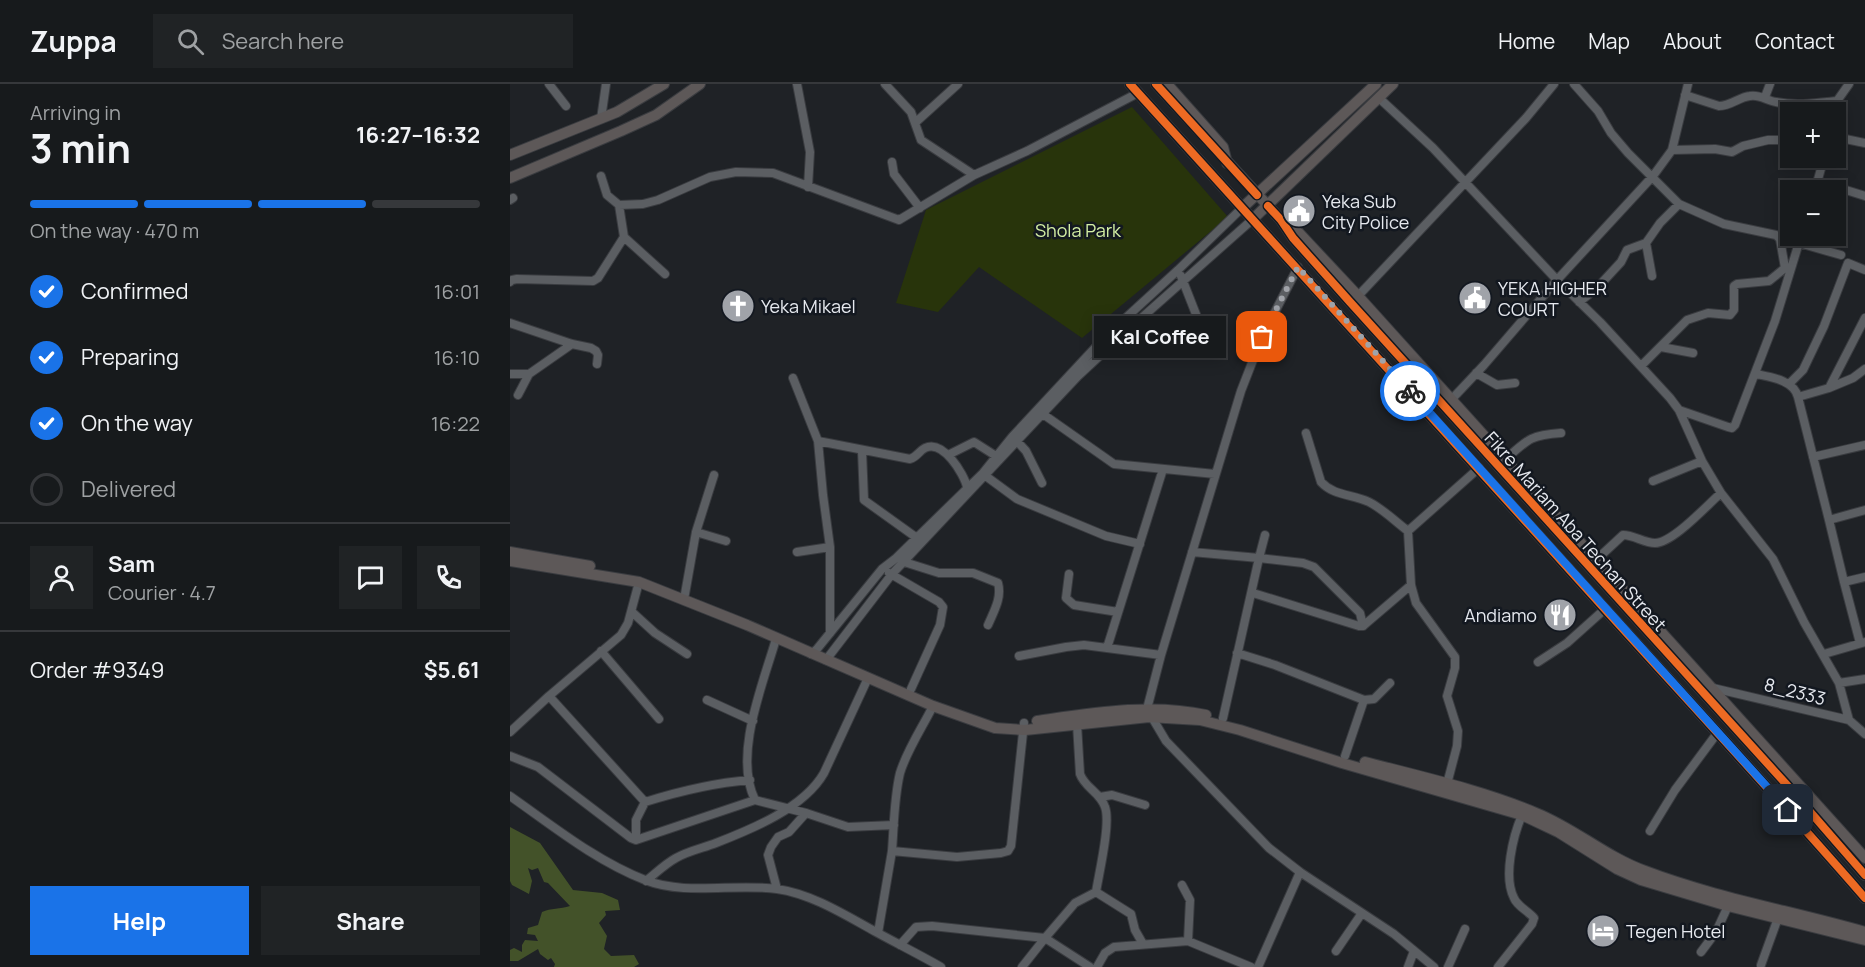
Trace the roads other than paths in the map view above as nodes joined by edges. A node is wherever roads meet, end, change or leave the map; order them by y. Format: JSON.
{"nodes":[{"id":1,"x":549,"y":84,"type":"edge"},
{"id":2,"x":606,"y":84,"type":"edge"},
{"id":3,"x":664,"y":84,"type":"edge"},
{"id":4,"x":700,"y":84,"type":"edge"},
{"id":5,"x":796,"y":84,"type":"edge"},
{"id":6,"x":885,"y":84,"type":"edge"},
{"id":7,"x":958,"y":84,"type":"edge"},
{"id":8,"x":1130,"y":84,"type":"edge"},
{"id":9,"x":1156,"y":84,"type":"edge"},
{"id":10,"x":1167,"y":84,"type":"edge"},
{"id":11,"x":1393,"y":84,"type":"edge"},
{"id":12,"x":1554,"y":84,"type":"edge"},
{"id":13,"x":1574,"y":84,"type":"edge"},
{"id":14,"x":1688,"y":84,"type":"edge"},
{"id":15,"x":1770,"y":84,"type":"edge"},
{"id":16,"x":1849,"y":84,"type":"edge"},
{"id":17,"x":1371,"y":86,"type":"edge"},
{"id":18,"x":1138,"y":93,"type":"junction"},
{"id":19,"x":1685,"y":95,"type":"junction"},
{"id":20,"x":1765,"y":97,"type":"junction"},
{"id":21,"x":1379,"y":98,"type":"junction"},
{"id":22,"x":1837,"y":101,"type":"joint"},
{"id":23,"x":1828,"y":102,"type":"edge"},
{"id":24,"x":1780,"y":103,"type":"edge"},
{"id":25,"x":566,"y":106,"type":"dead end"},
{"id":26,"x":601,"y":119,"type":"junction"},
{"id":27,"x":916,"y":122,"type":"junction"},
{"id":28,"x":1846,"y":139,"type":"edge"},
{"id":29,"x":1780,"y":140,"type":"edge"},
{"id":30,"x":1865,"y":143,"type":"edge"},
{"id":31,"x":1672,"y":150,"type":"junction"},
{"id":32,"x":513,"y":151,"type":"edge"},
{"id":33,"x":892,"y":162,"type":"dead end"},
{"id":34,"x":1227,"y":163,"type":"junction"},
{"id":35,"x":974,"y":175,"type":"junction"},
{"id":36,"x":601,"y":176,"type":"dead end"},
{"id":37,"x":1653,"y":176,"type":"junction"},
{"id":38,"x":510,"y":178,"type":"edge"},
{"id":39,"x":1465,"y":182,"type":"junction"},
{"id":40,"x":808,"y":187,"type":"junction"},
{"id":41,"x":1846,"y":192,"type":"edge"},
{"id":42,"x":1257,"y":195,"type":"junction"},
{"id":43,"x":1865,"y":196,"type":"edge"},
{"id":44,"x":1679,"y":204,"type":"junction"},
{"id":45,"x":619,"y":205,"type":"junction"},
{"id":46,"x":1268,"y":206,"type":"junction"},
{"id":47,"x":920,"y":208,"type":"junction"},
{"id":48,"x":1242,"y":208,"type":"junction"},
{"id":49,"x":1253,"y":219,"type":"junction"},
{"id":50,"x":1281,"y":220,"type":"junction"},
{"id":51,"x":624,"y":237,"type":"junction"},
{"id":52,"x":1646,"y":243,"type":"junction"},
{"id":53,"x":1797,"y":246,"type":"edge"},
{"id":54,"x":1818,"y":246,"type":"edge"},
{"id":55,"x":1842,"y":255,"type":"dead end"},
{"id":56,"x":1298,"y":267,"type":"junction"},
{"id":57,"x":1788,"y":269,"type":"junction"},
{"id":58,"x":1178,"y":270,"type":"junction"},
{"id":59,"x":1865,"y":270,"type":"edge"},
{"id":60,"x":664,"y":274,"type":"dead end"},
{"id":61,"x":1652,"y":276,"type":"dead end"},
{"id":62,"x":1557,"y":280,"type":"junction"},
{"id":63,"x":1182,"y":281,"type":"junction"},
{"id":64,"x":510,"y":282,"type":"edge"},
{"id":65,"x":1358,"y":296,"type":"junction"},
{"id":66,"x":1579,"y":302,"type":"junction"},
{"id":67,"x":1865,"y":318,"type":"edge"},
{"id":68,"x":510,"y":323,"type":"edge"},
{"id":69,"x":572,"y":344,"type":"junction"},
{"id":70,"x":1661,"y":347,"type":"junction"},
{"id":71,"x":1210,"y":350,"type":"dead end"},
{"id":72,"x":1694,"y":353,"type":"dead end"},
{"id":73,"x":597,"y":364,"type":"dead end"},
{"id":74,"x":1641,"y":366,"type":"junction"},
{"id":75,"x":1865,"y":369,"type":"edge"},
{"id":76,"x":1476,"y":373,"type":"junction"},
{"id":77,"x":510,"y":374,"type":"edge"},
{"id":78,"x":529,"y":374,"type":"junction"},
{"id":79,"x":1756,"y":374,"type":"junction"},
{"id":80,"x":793,"y":378,"type":"dead end"},
{"id":81,"x":1515,"y":383,"type":"dead end"},
{"id":82,"x":1789,"y":384,"type":"junction"},
{"id":83,"x":1829,"y":388,"type":"junction"},
{"id":84,"x":518,"y":395,"type":"dead end"},
{"id":85,"x":1798,"y":397,"type":"junction"},
{"id":86,"x":1446,"y":402,"type":"junction"},
{"id":87,"x":1679,"y":410,"type":"junction"},
{"id":88,"x":1041,"y":412,"type":"junction"},
{"id":89,"x":1431,"y":414,"type":"junction"},
{"id":90,"x":1306,"y":433,"type":"dead end"},
{"id":91,"x":1562,"y":433,"type":"dead end"},
{"id":92,"x":1015,"y":440,"type":"junction"},
{"id":93,"x":818,"y":441,"type":"junction"},
{"id":94,"x":1865,"y":445,"type":"edge"},
{"id":95,"x":862,"y":451,"type":"junction"},
{"id":96,"x":948,"y":455,"type":"junction"},
{"id":97,"x":996,"y":456,"type":"junction"},
{"id":98,"x":1813,"y":457,"type":"junction"},
{"id":99,"x":1506,"y":459,"type":"junction"},
{"id":100,"x":1702,"y":461,"type":"junction"},
{"id":101,"x":1162,"y":468,"type":"junction"},
{"id":102,"x":1479,"y":468,"type":"junction"},
{"id":103,"x":1215,"y":474,"type":"junction"},
{"id":104,"x":714,"y":475,"type":"dead end"},
{"id":105,"x":985,"y":475,"type":"junction"},
{"id":106,"x":1653,"y":481,"type":"dead end"},
{"id":107,"x":1042,"y":483,"type":"dead end"},
{"id":108,"x":967,"y":487,"type":"junction"},
{"id":109,"x":1721,"y":493,"type":"junction"},
{"id":110,"x":1865,"y":510,"type":"edge"},
{"id":111,"x":1829,"y":519,"type":"junction"},
{"id":112,"x":1408,"y":531,"type":"junction"},
{"id":113,"x":696,"y":532,"type":"junction"},
{"id":114,"x":1264,"y":535,"type":"dead end"},
{"id":115,"x":917,"y":538,"type":"junction"},
{"id":116,"x":726,"y":541,"type":"dead end"},
{"id":117,"x":1140,"y":544,"type":"junction"},
{"id":118,"x":830,"y":547,"type":"junction"},
{"id":119,"x":510,"y":552,"type":"edge"},
{"id":120,"x":797,"y":552,"type":"dead end"},
{"id":121,"x":1192,"y":552,"type":"junction"},
{"id":122,"x":1259,"y":558,"type":"junction"},
{"id":123,"x":1596,"y":560,"type":"junction"},
{"id":124,"x":510,"y":561,"type":"edge"},
{"id":125,"x":899,"y":561,"type":"junction"},
{"id":126,"x":571,"y":567,"type":"junction"},
{"id":127,"x":882,"y":569,"type":"junction"},
{"id":128,"x":892,"y":574,"type":"junction"},
{"id":129,"x":1069,"y":574,"type":"dead end"},
{"id":130,"x":1865,"y":577,"type":"edge"},
{"id":131,"x":639,"y":582,"type":"junction"},
{"id":132,"x":1844,"y":582,"type":"junction"},
{"id":133,"x":1411,"y":585,"type":"junction"},
{"id":134,"x":1253,"y":593,"type":"junction"},
{"id":135,"x":685,"y":594,"type":"junction"},
{"id":136,"x":1605,"y":609,"type":"junction"},
{"id":137,"x":632,"y":612,"type":"junction"},
{"id":138,"x":1118,"y":612,"type":"junction"},
{"id":139,"x":988,"y":625,"type":"dead end"},
{"id":140,"x":1363,"y":626,"type":"junction"},
{"id":141,"x":830,"y":633,"type":"junction"},
{"id":142,"x":776,"y":639,"type":"junction"},
{"id":143,"x":1862,"y":642,"type":"edge"},
{"id":144,"x":1107,"y":648,"type":"junction"},
{"id":145,"x":601,"y":651,"type":"junction"},
{"id":146,"x":814,"y":651,"type":"junction"},
{"id":147,"x":1237,"y":653,"type":"junction"},
{"id":148,"x":687,"y":654,"type":"dead end"},
{"id":149,"x":1824,"y":654,"type":"junction"},
{"id":150,"x":1161,"y":655,"type":"junction"},
{"id":151,"x":1019,"y":656,"type":"dead end"},
{"id":152,"x":827,"y":657,"type":"junction"},
{"id":153,"x":1538,"y":662,"type":"dead end"},
{"id":154,"x":868,"y":678,"type":"junction"},
{"id":155,"x":1865,"y":679,"type":"edge"},
{"id":156,"x":1390,"y":683,"type":"dead end"},
{"id":157,"x":1839,"y":683,"type":"junction"},
{"id":158,"x":1713,"y":688,"type":"junction"},
{"id":159,"x":911,"y":690,"type":"junction"},
{"id":160,"x":549,"y":696,"type":"junction"},
{"id":161,"x":708,"y":700,"type":"dead end"},
{"id":162,"x":1364,"y":700,"type":"junction"},
{"id":163,"x":933,"y":706,"type":"junction"},
{"id":164,"x":1148,"y":713,"type":"junction"},
{"id":165,"x":1223,"y":718,"type":"junction"},
{"id":166,"x":659,"y":719,"type":"dead end"},
{"id":167,"x":1850,"y":720,"type":"junction"},
{"id":168,"x":753,"y":721,"type":"junction"},
{"id":169,"x":1077,"y":724,"type":"junction"},
{"id":170,"x":1024,"y":726,"type":"junction"},
{"id":171,"x":510,"y":732,"type":"edge"},
{"id":172,"x":1718,"y":732,"type":"junction"},
{"id":173,"x":1865,"y":734,"type":"edge"},
{"id":174,"x":510,"y":756,"type":"edge"},
{"id":175,"x":1345,"y":756,"type":"junction"},
{"id":176,"x":1388,"y":772,"type":"junction"},
{"id":177,"x":750,"y":780,"type":"junction"},
{"id":178,"x":1447,"y":784,"type":"junction"},
{"id":179,"x":510,"y":796,"type":"edge"},
{"id":180,"x":1100,"y":796,"type":"junction"},
{"id":181,"x":755,"y":800,"type":"junction"},
{"id":182,"x":645,"y":802,"type":"junction"},
{"id":183,"x":1145,"y":805,"type":"dead end"},
{"id":184,"x":788,"y":808,"type":"junction"},
{"id":185,"x":806,"y":813,"type":"junction"},
{"id":186,"x":1522,"y":815,"type":"junction"},
{"id":187,"x":894,"y":825,"type":"junction"},
{"id":188,"x":1650,"y":831,"type":"dead end"},
{"id":189,"x":636,"y":840,"type":"junction"},
{"id":190,"x":892,"y":851,"type":"junction"},
{"id":191,"x":1865,"y":858,"type":"edge"},
{"id":192,"x":1300,"y":872,"type":"junction"},
{"id":193,"x":1642,"y":875,"type":"junction"},
{"id":194,"x":1865,"y":875,"type":"edge"},
{"id":195,"x":646,"y":881,"type":"junction"},
{"id":196,"x":1182,"y":885,"type":"dead end"},
{"id":197,"x":777,"y":889,"type":"junction"},
{"id":198,"x":1096,"y":892,"type":"junction"},
{"id":199,"x":1865,"y":898,"type":"edge"},
{"id":200,"x":1728,"y":906,"type":"junction"},
{"id":201,"x":1362,"y":913,"type":"junction"},
{"id":202,"x":1778,"y":918,"type":"junction"},
{"id":203,"x":1465,"y":929,"type":"dead end"},
{"id":204,"x":1865,"y":932,"type":"edge"},
{"id":205,"x":878,"y":933,"type":"junction"},
{"id":206,"x":1045,"y":938,"type":"junction"},
{"id":207,"x":1865,"y":940,"type":"edge"},
{"id":208,"x":1188,"y":941,"type":"junction"},
{"id":209,"x":1143,"y":944,"type":"junction"},
{"id":210,"x":900,"y":945,"type":"junction"},
{"id":211,"x":1336,"y":951,"type":"dead end"},
{"id":212,"x":1414,"y":951,"type":"junction"},
{"id":213,"x":1701,"y":952,"type":"dead end"},
{"id":214,"x":1761,"y":964,"type":"dead end"},
{"id":215,"x":941,"y":967,"type":"edge"},
{"id":216,"x":1022,"y":967,"type":"edge"},
{"id":217,"x":1090,"y":967,"type":"edge"},
{"id":218,"x":1097,"y":967,"type":"edge"},
{"id":219,"x":1251,"y":967,"type":"edge"},
{"id":220,"x":1258,"y":967,"type":"edge"},
{"id":221,"x":1407,"y":967,"type":"edge"},
{"id":222,"x":1434,"y":967,"type":"edge"},
{"id":223,"x":1448,"y":967,"type":"edge"},
{"id":224,"x":1498,"y":967,"type":"edge"}],
"edges":[{"from":1,"to":25,"type":"street"},
{"from":2,"to":26,"type":"street"},
{"from":3,"to":26,"type":"main road"},
{"from":4,"to":38,"type":"main road"},
{"from":5,"to":40,"type":"street"},
{"from":6,"to":27,"type":"street"},
{"from":7,"to":27,"type":"street"},
{"from":8,"to":18,"type":"main road","name":"Fikre Mariam Aba Techan Street"},
{"from":9,"to":34,"type":"main road","name":"Fikre Mariam Aba Techan Street"},
{"from":10,"to":34,"type":"main road"},
{"from":11,"to":21,"type":"main road"},
{"from":12,"to":39,"type":"street"},
{"from":13,"to":37,"type":"street"},
{"from":14,"to":19,"type":"street"},
{"from":15,"to":20,"type":"street"},
{"from":16,"to":22,"type":"street"},
{"from":17,"to":42,"type":"main road"},
{"from":18,"to":35,"type":"street"},
{"from":18,"to":48,"type":"main road","name":"Fikre Mariam Aba Techan Street"},
{"from":19,"to":20,"type":"street"},
{"from":19,"to":31,"type":"street"},
{"from":20,"to":24,"type":"street"},
{"from":21,"to":39,"type":"street"},
{"from":21,"to":46,"type":"main road"},
{"from":22,"to":23,"type":"street"},
{"from":26,"to":32,"type":"main road"},
{"from":27,"to":35,"type":"street"},
{"from":28,"to":30,"type":"street"},
{"from":29,"to":31,"type":"street"},
{"from":31,"to":37,"type":"street"},
{"from":33,"to":47,"type":"street"},
{"from":34,"to":42,"type":"main road","name":"Fikre Mariam Aba Techan Street"},
{"from":35,"to":47,"type":"street"},
{"from":36,"to":45,"type":"street"},
{"from":37,"to":44,"type":"street"},
{"from":37,"to":62,"type":"street"},
{"from":39,"to":62,"type":"street"},
{"from":39,"to":65,"type":"street"},
{"from":40,"to":45,"type":"street"},
{"from":40,"to":47,"type":"street"},
{"from":41,"to":43,"type":"street"},
{"from":42,"to":46,"type":"main road","name":"Fikre Mariam Aba Techan Street"},
{"from":42,"to":48,"type":"main road"},
{"from":44,"to":52,"type":"street"},
{"from":44,"to":57,"type":"street"},
{"from":45,"to":51,"type":"street"},
{"from":46,"to":49,"type":"main road"},
{"from":46,"to":50,"type":"main road","name":"Fikre Mariam Aba Techan Street"},
{"from":48,"to":49,"type":"main road","name":"Fikre Mariam Aba Techan Street"},
{"from":48,"to":58,"type":"street"},
{"from":49,"to":56,"type":"main road","name":"Fikre Mariam Aba Techan Street"},
{"from":49,"to":63,"type":"street"},
{"from":50,"to":65,"type":"main road"},
{"from":50,"to":86,"type":"main road","name":"Fikre Mariam Aba Techan Street"},
{"from":51,"to":60,"type":"street"},
{"from":51,"to":64,"type":"street"},
{"from":52,"to":61,"type":"street"},
{"from":52,"to":66,"type":"street"},
{"from":53,"to":57,"type":"street"},
{"from":54,"to":55,"type":"street"},
{"from":56,"to":89,"type":"main road","name":"Fikre Mariam Aba Techan Street"},
{"from":56,"to":103,"type":"street"},
{"from":57,"to":70,"type":"street"},
{"from":57,"to":79,"type":"street"},
{"from":58,"to":63,"type":"street"},
{"from":58,"to":88,"type":"street"},
{"from":59,"to":82,"type":"street"},
{"from":62,"to":66,"type":"street"},
{"from":62,"to":76,"type":"street"},
{"from":63,"to":71,"type":"street"},
{"from":63,"to":88,"type":"street"},
{"from":65,"to":86,"type":"main road"},
{"from":66,"to":74,"type":"street"},
{"from":67,"to":83,"type":"street"},
{"from":68,"to":69,"type":"street"},
{"from":69,"to":73,"type":"street"},
{"from":69,"to":78,"type":"street"},
{"from":70,"to":72,"type":"street"},
{"from":70,"to":74,"type":"street"},
{"from":74,"to":87,"type":"street"},
{"from":75,"to":83,"type":"street"},
{"from":76,"to":81,"type":"street"},
{"from":76,"to":86,"type":"street"},
{"from":77,"to":78,"type":"street"},
{"from":78,"to":84,"type":"street"},
{"from":79,"to":82,"type":"street"},
{"from":79,"to":87,"type":"street"},
{"from":80,"to":93,"type":"street"},
{"from":82,"to":85,"type":"street"},
{"from":83,"to":85,"type":"street"},
{"from":85,"to":98,"type":"street"},
{"from":86,"to":89,"type":"main road"},
{"from":86,"to":99,"type":"main road"},
{"from":86,"to":194,"type":"main road","name":"Fikre Mariam Aba Techan Street"},
{"from":87,"to":100,"type":"street"},
{"from":88,"to":92,"type":"street"},
{"from":88,"to":101,"type":"street"},
{"from":89,"to":102,"type":"main road","name":"Fikre Mariam Aba Techan Street"},
{"from":90,"to":112,"type":"street"},
{"from":91,"to":99,"type":"street"},
{"from":92,"to":97,"type":"street"},
{"from":92,"to":105,"type":"street"},
{"from":92,"to":107,"type":"street"},
{"from":93,"to":95,"type":"street"},
{"from":93,"to":118,"type":"street"},
{"from":94,"to":98,"type":"street"},
{"from":95,"to":96,"type":"street"},
{"from":95,"to":115,"type":"street"},
{"from":96,"to":97,"type":"street"},
{"from":96,"to":108,"type":"street"},
{"from":97,"to":105,"type":"street"},
{"from":98,"to":111,"type":"street"},
{"from":99,"to":123,"type":"main road"},
{"from":100,"to":106,"type":"street"},
{"from":100,"to":109,"type":"street"},
{"from":101,"to":103,"type":"street"},
{"from":101,"to":117,"type":"street"},
{"from":102,"to":112,"type":"street"},
{"from":102,"to":136,"type":"main road","name":"Fikre Mariam Aba Techan Street"},
{"from":103,"to":121,"type":"street"},
{"from":104,"to":113,"type":"street"},
{"from":105,"to":108,"type":"street"},
{"from":105,"to":117,"type":"street"},
{"from":105,"to":125,"type":"street"},
{"from":108,"to":115,"type":"street"},
{"from":109,"to":123,"type":"street"},
{"from":109,"to":149,"type":"street"},
{"from":110,"to":111,"type":"street"},
{"from":111,"to":132,"type":"street"},
{"from":112,"to":133,"type":"street"},
{"from":113,"to":116,"type":"street"},
{"from":113,"to":135,"type":"street"},
{"from":114,"to":122,"type":"street"},
{"from":115,"to":125,"type":"street"},
{"from":117,"to":138,"type":"street"},
{"from":118,"to":120,"type":"street"},
{"from":118,"to":141,"type":"street"},
{"from":119,"to":126,"type":"main road"},
{"from":121,"to":122,"type":"street"},
{"from":121,"to":150,"type":"street"},
{"from":122,"to":134,"type":"street"},
{"from":122,"to":140,"type":"street"},
{"from":123,"to":158,"type":"main road"},
{"from":124,"to":126,"type":"main road"},
{"from":125,"to":127,"type":"street"},
{"from":125,"to":128,"type":"street"},
{"from":125,"to":139,"type":"street"},
{"from":126,"to":131,"type":"main road"},
{"from":126,"to":135,"type":"main road"},
{"from":127,"to":128,"type":"street"},
{"from":127,"to":141,"type":"street"},
{"from":128,"to":152,"type":"street"},
{"from":128,"to":159,"type":"street"},
{"from":129,"to":138,"type":"street"},
{"from":130,"to":132,"type":"street"},
{"from":131,"to":137,"type":"street"},
{"from":131,"to":142,"type":"main road"},
{"from":132,"to":143,"type":"street"},
{"from":133,"to":140,"type":"street"},
{"from":133,"to":178,"type":"street"},
{"from":134,"to":140,"type":"street"},
{"from":134,"to":147,"type":"street"},
{"from":135,"to":146,"type":"main road"},
{"from":136,"to":153,"type":"street"},
{"from":136,"to":172,"type":"main road","name":"Fikre Mariam Aba Techan Street"},
{"from":137,"to":145,"type":"street"},
{"from":137,"to":148,"type":"street"},
{"from":138,"to":144,"type":"street"},
{"from":141,"to":146,"type":"street"},
{"from":142,"to":146,"type":"main road"},
{"from":142,"to":168,"type":"street"},
{"from":143,"to":149,"type":"street"},
{"from":144,"to":150,"type":"street"},
{"from":144,"to":151,"type":"street"},
{"from":145,"to":160,"type":"street"},
{"from":145,"to":166,"type":"street"},
{"from":146,"to":152,"type":"main road"},
{"from":147,"to":162,"type":"street"},
{"from":147,"to":165,"type":"street"},
{"from":149,"to":157,"type":"street"},
{"from":150,"to":164,"type":"street"},
{"from":152,"to":154,"type":"main road"},
{"from":152,"to":159,"type":"main road"},
{"from":154,"to":163,"type":"main road"},
{"from":154,"to":184,"type":"street"},
{"from":155,"to":157,"type":"street"},
{"from":156,"to":162,"type":"street"},
{"from":157,"to":167,"type":"street"},
{"from":158,"to":167,"type":"street","name":"8_2333"},
{"from":158,"to":191,"type":"main road"},
{"from":159,"to":170,"type":"main road"},
{"from":160,"to":171,"type":"street"},
{"from":160,"to":182,"type":"street"},
{"from":161,"to":168,"type":"street"},
{"from":162,"to":175,"type":"street"},
{"from":163,"to":170,"type":"main road"},
{"from":163,"to":187,"type":"street"},
{"from":164,"to":165,"type":"main road"},
{"from":164,"to":169,"type":"main road"},
{"from":164,"to":170,"type":"main road"},
{"from":164,"to":176,"type":"main road"},
{"from":164,"to":192,"type":"street"},
{"from":165,"to":175,"type":"main road"},
{"from":167,"to":173,"type":"street","name":"8_2333"},
{"from":168,"to":177,"type":"street"},
{"from":169,"to":170,"type":"main road"},
{"from":169,"to":180,"type":"street"},
{"from":170,"to":190,"type":"street"},
{"from":172,"to":188,"type":"street"},
{"from":172,"to":199,"type":"main road","name":"Fikre Mariam Aba Techan Street"},
{"from":174,"to":189,"type":"street"},
{"from":175,"to":176,"type":"main road"},
{"from":176,"to":178,"type":"main road"},
{"from":176,"to":186,"type":"main road"},
{"from":177,"to":181,"type":"street"},
{"from":177,"to":182,"type":"street"},
{"from":178,"to":193,"type":"main road"},
{"from":179,"to":195,"type":"street"},
{"from":180,"to":183,"type":"street"},
{"from":180,"to":198,"type":"street"},
{"from":181,"to":184,"type":"street"},
{"from":181,"to":189,"type":"street"},
{"from":182,"to":189,"type":"street"},
{"from":184,"to":185,"type":"street"},
{"from":184,"to":195,"type":"street"},
{"from":185,"to":187,"type":"street"},
{"from":185,"to":197,"type":"street"},
{"from":186,"to":193,"type":"main road"},
{"from":186,"to":224,"type":"street"},
{"from":187,"to":190,"type":"street"},
{"from":190,"to":205,"type":"street"},
{"from":192,"to":201,"type":"street"},
{"from":192,"to":220,"type":"street"},
{"from":193,"to":200,"type":"main road"},
{"from":193,"to":204,"type":"main road"},
{"from":195,"to":197,"type":"street"},
{"from":196,"to":208,"type":"street"},
{"from":197,"to":205,"type":"street"},
{"from":198,"to":206,"type":"street"},
{"from":198,"to":209,"type":"street"},
{"from":200,"to":202,"type":"main road"},
{"from":200,"to":213,"type":"street"},
{"from":201,"to":211,"type":"street"},
{"from":201,"to":212,"type":"street"},
{"from":202,"to":207,"type":"main road"},
{"from":202,"to":214,"type":"street"},
{"from":203,"to":223,"type":"street"},
{"from":205,"to":210,"type":"street"},
{"from":206,"to":210,"type":"street"},
{"from":206,"to":216,"type":"street"},
{"from":206,"to":217,"type":"street"},
{"from":208,"to":209,"type":"street"},
{"from":208,"to":219,"type":"street"},
{"from":209,"to":218,"type":"street"},
{"from":210,"to":215,"type":"street"},
{"from":212,"to":221,"type":"street"},
{"from":212,"to":222,"type":"street"}]}
